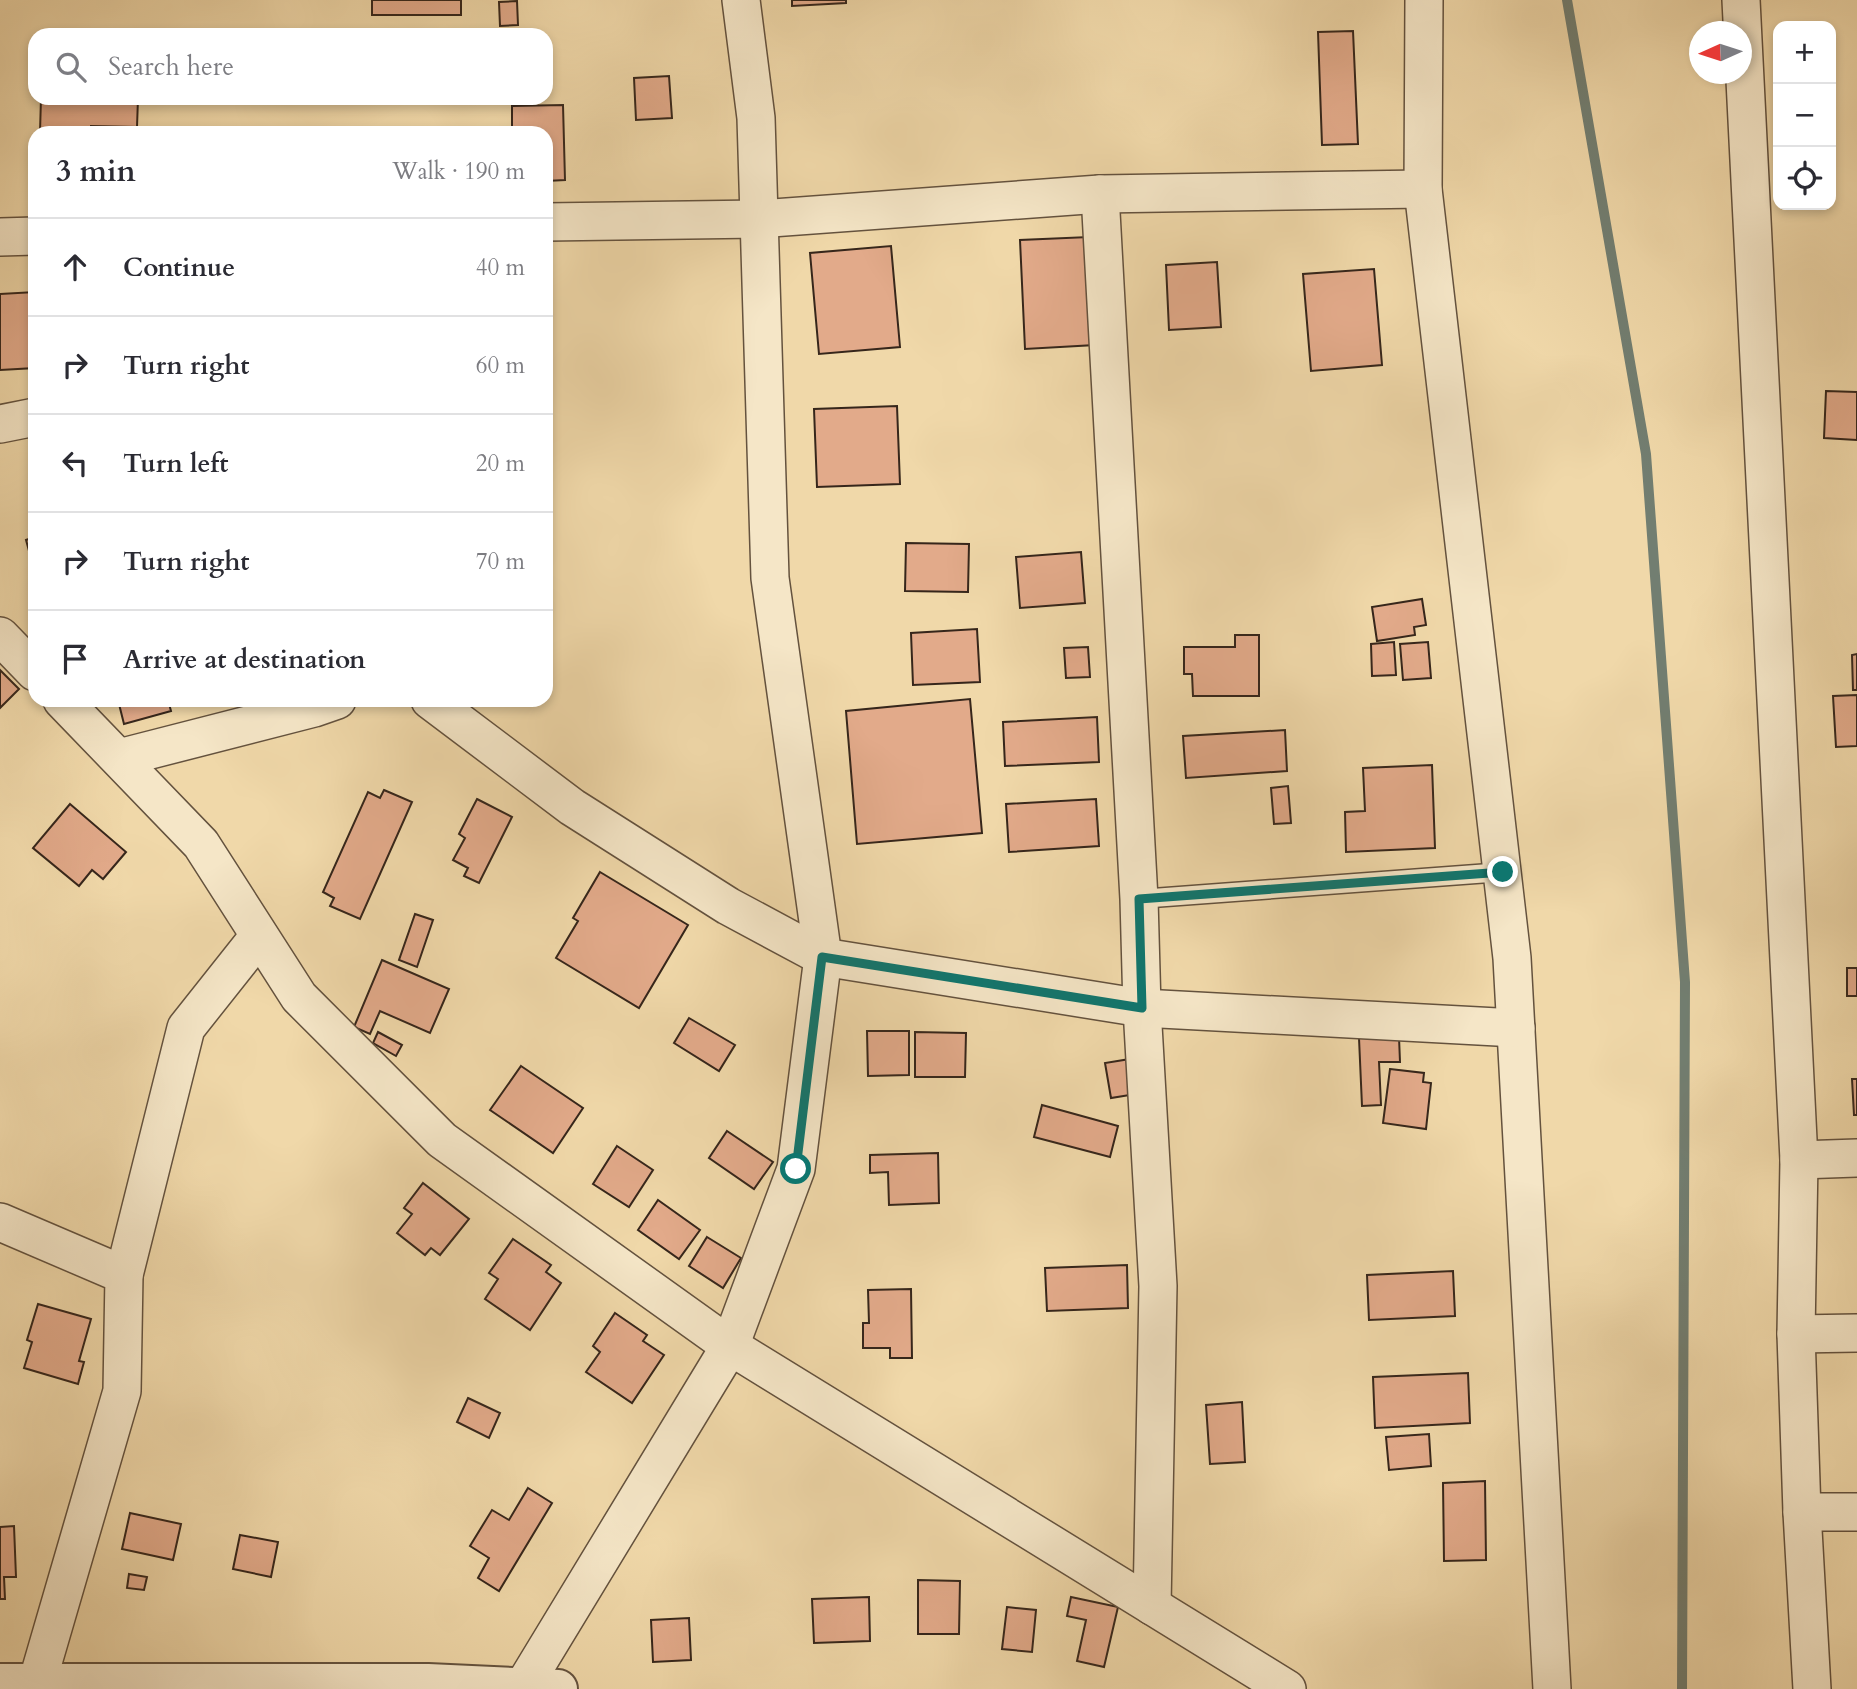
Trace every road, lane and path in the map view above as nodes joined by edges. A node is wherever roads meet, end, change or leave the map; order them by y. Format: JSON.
{"nodes":[{"id":1,"x":741,"y":0,"type":"edge"},
{"id":2,"x":1424,"y":0,"type":"edge"},
{"id":3,"x":1741,"y":0,"type":"edge"},
{"id":4,"x":1423,"y":189,"type":"junction"},
{"id":5,"x":1100,"y":194,"type":"junction"},
{"id":6,"x":759,"y":219,"type":"junction"},
{"id":7,"x":553,"y":222,"type":"edge"},
{"id":8,"x":28,"y":236,"type":"edge"},
{"id":9,"x":0,"y":237,"type":"edge"},
{"id":10,"x":28,"y":419,"type":"edge"},
{"id":11,"x":0,"y":424,"type":"edge"},
{"id":12,"x":0,"y":636,"type":"edge"},
{"id":13,"x":28,"y":665,"type":"edge"},
{"id":14,"x":69,"y":707,"type":"edge"},
{"id":15,"x":317,"y":707,"type":"edge"},
{"id":16,"x":439,"y":707,"type":"edge"},
{"id":17,"x":119,"y":758,"type":"junction"},
{"id":18,"x":1503,"y":872,"type":"junction"},
{"id":19,"x":1139,"y":899,"type":"junction"},
{"id":20,"x":259,"y":936,"type":"junction"},
{"id":21,"x":822,"y":957,"type":"junction"},
{"id":22,"x":1142,"y":1008,"type":"junction"},
{"id":23,"x":1516,"y":1028,"type":"junction"},
{"id":24,"x":1857,"y":1158,"type":"edge"},
{"id":25,"x":1799,"y":1160,"type":"junction"},
{"id":26,"x":0,"y":1222,"type":"edge"},
{"id":27,"x":124,"y":1275,"type":"junction"},
{"id":28,"x":1857,"y":1332,"type":"edge"},
{"id":29,"x":1796,"y":1334,"type":"junction"},
{"id":30,"x":730,"y":1346,"type":"junction"},
{"id":31,"x":1802,"y":1512,"type":"junction"},
{"id":32,"x":1857,"y":1512,"type":"edge"},
{"id":33,"x":1152,"y":1606,"type":"junction"},
{"id":34,"x":19,"y":1683,"type":"edge"},
{"id":35,"x":540,"y":1688,"type":"edge"},
{"id":36,"x":1287,"y":1689,"type":"edge"},
{"id":37,"x":1552,"y":1689,"type":"edge"},
{"id":38,"x":1812,"y":1689,"type":"edge"}],
"edges":[{"from":1,"to":6,"type":"street"},
{"from":2,"to":4,"type":"street"},
{"from":3,"to":25,"type":"street"},
{"from":4,"to":5,"type":"street"},
{"from":4,"to":18,"type":"street"},
{"from":5,"to":6,"type":"street"},
{"from":5,"to":19,"type":"street"},
{"from":6,"to":7,"type":"street"},
{"from":6,"to":21,"type":"street"},
{"from":8,"to":9,"type":"street"},
{"from":10,"to":11,"type":"street"},
{"from":12,"to":13,"type":"street"},
{"from":14,"to":17,"type":"street"},
{"from":15,"to":17,"type":"street"},
{"from":16,"to":21,"type":"street"},
{"from":17,"to":20,"type":"street"},
{"from":18,"to":19,"type":"lane"},
{"from":18,"to":23,"type":"street"},
{"from":19,"to":22,"type":"street"},
{"from":20,"to":27,"type":"street"},
{"from":20,"to":30,"type":"street"},
{"from":21,"to":22,"type":"street"},
{"from":21,"to":30,"type":"street"},
{"from":22,"to":23,"type":"street"},
{"from":22,"to":33,"type":"street"},
{"from":23,"to":37,"type":"street"},
{"from":24,"to":25,"type":"street"},
{"from":25,"to":29,"type":"street"},
{"from":26,"to":27,"type":"street"},
{"from":27,"to":34,"type":"street"},
{"from":28,"to":29,"type":"street"},
{"from":29,"to":31,"type":"street"},
{"from":30,"to":33,"type":"street"},
{"from":30,"to":35,"type":"street"},
{"from":31,"to":32,"type":"street"},
{"from":31,"to":38,"type":"street"},
{"from":33,"to":36,"type":"street"},
{"from":34,"to":35,"type":"street"}]}
